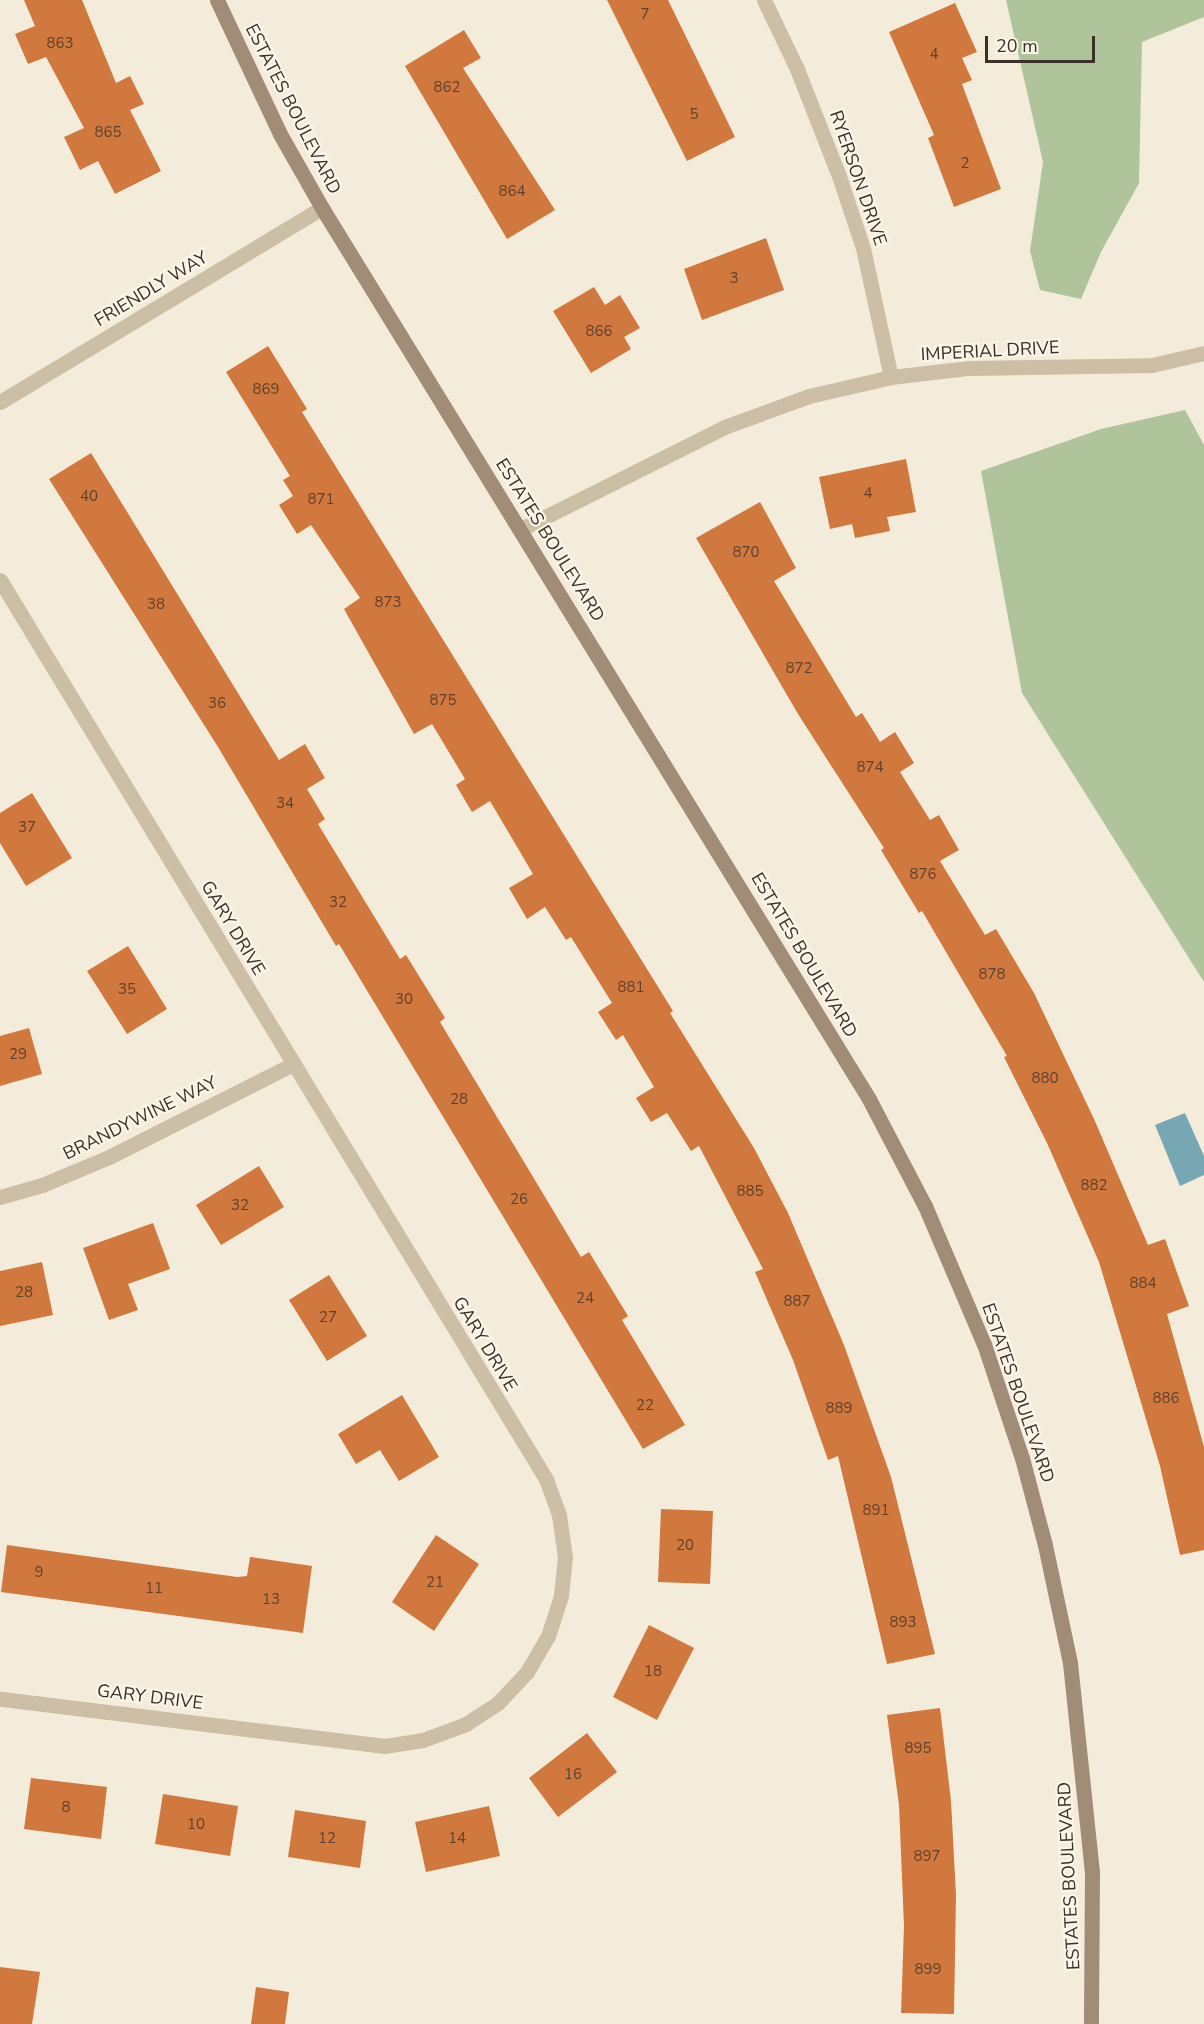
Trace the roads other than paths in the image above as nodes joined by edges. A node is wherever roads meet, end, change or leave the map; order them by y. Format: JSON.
{"nodes":[{"id":1,"x":217,"y":0,"type":"edge"},
{"id":2,"x":764,"y":0,"type":"edge"},
{"id":3,"x":322,"y":208,"type":"junction"},
{"id":4,"x":1204,"y":353,"type":"edge"},
{"id":5,"x":891,"y":377,"type":"junction"},
{"id":6,"x":0,"y":402,"type":"edge"},
{"id":7,"x":520,"y":529,"type":"junction"},
{"id":8,"x":0,"y":580,"type":"edge"},
{"id":9,"x":293,"y":1064,"type":"junction"},
{"id":10,"x":0,"y":1197,"type":"edge"},
{"id":11,"x":0,"y":1699,"type":"edge"},
{"id":12,"x":1091,"y":2024,"type":"edge"}],
"edges":[{"from":1,"to":3,"type":"street","name":"ESTATES BOULEVARD"},
{"from":2,"to":5,"type":"street","name":"RYERSON DRIVE"},
{"from":3,"to":6,"type":"street","name":"FRIENDLY WAY"},
{"from":3,"to":7,"type":"street","name":"ESTATES BOULEVARD"},
{"from":4,"to":5,"type":"street","name":"IMPERIAL DRIVE"},
{"from":5,"to":7,"type":"street","name":"IMPERIAL DRIVE"},
{"from":7,"to":12,"type":"street","name":"ESTATES BOULEVARD"},
{"from":8,"to":9,"type":"street","name":"GARY DRIVE"},
{"from":9,"to":10,"type":"street","name":"BRANDYWINE WAY"},
{"from":9,"to":11,"type":"street","name":"GARY DRIVE"}]}
